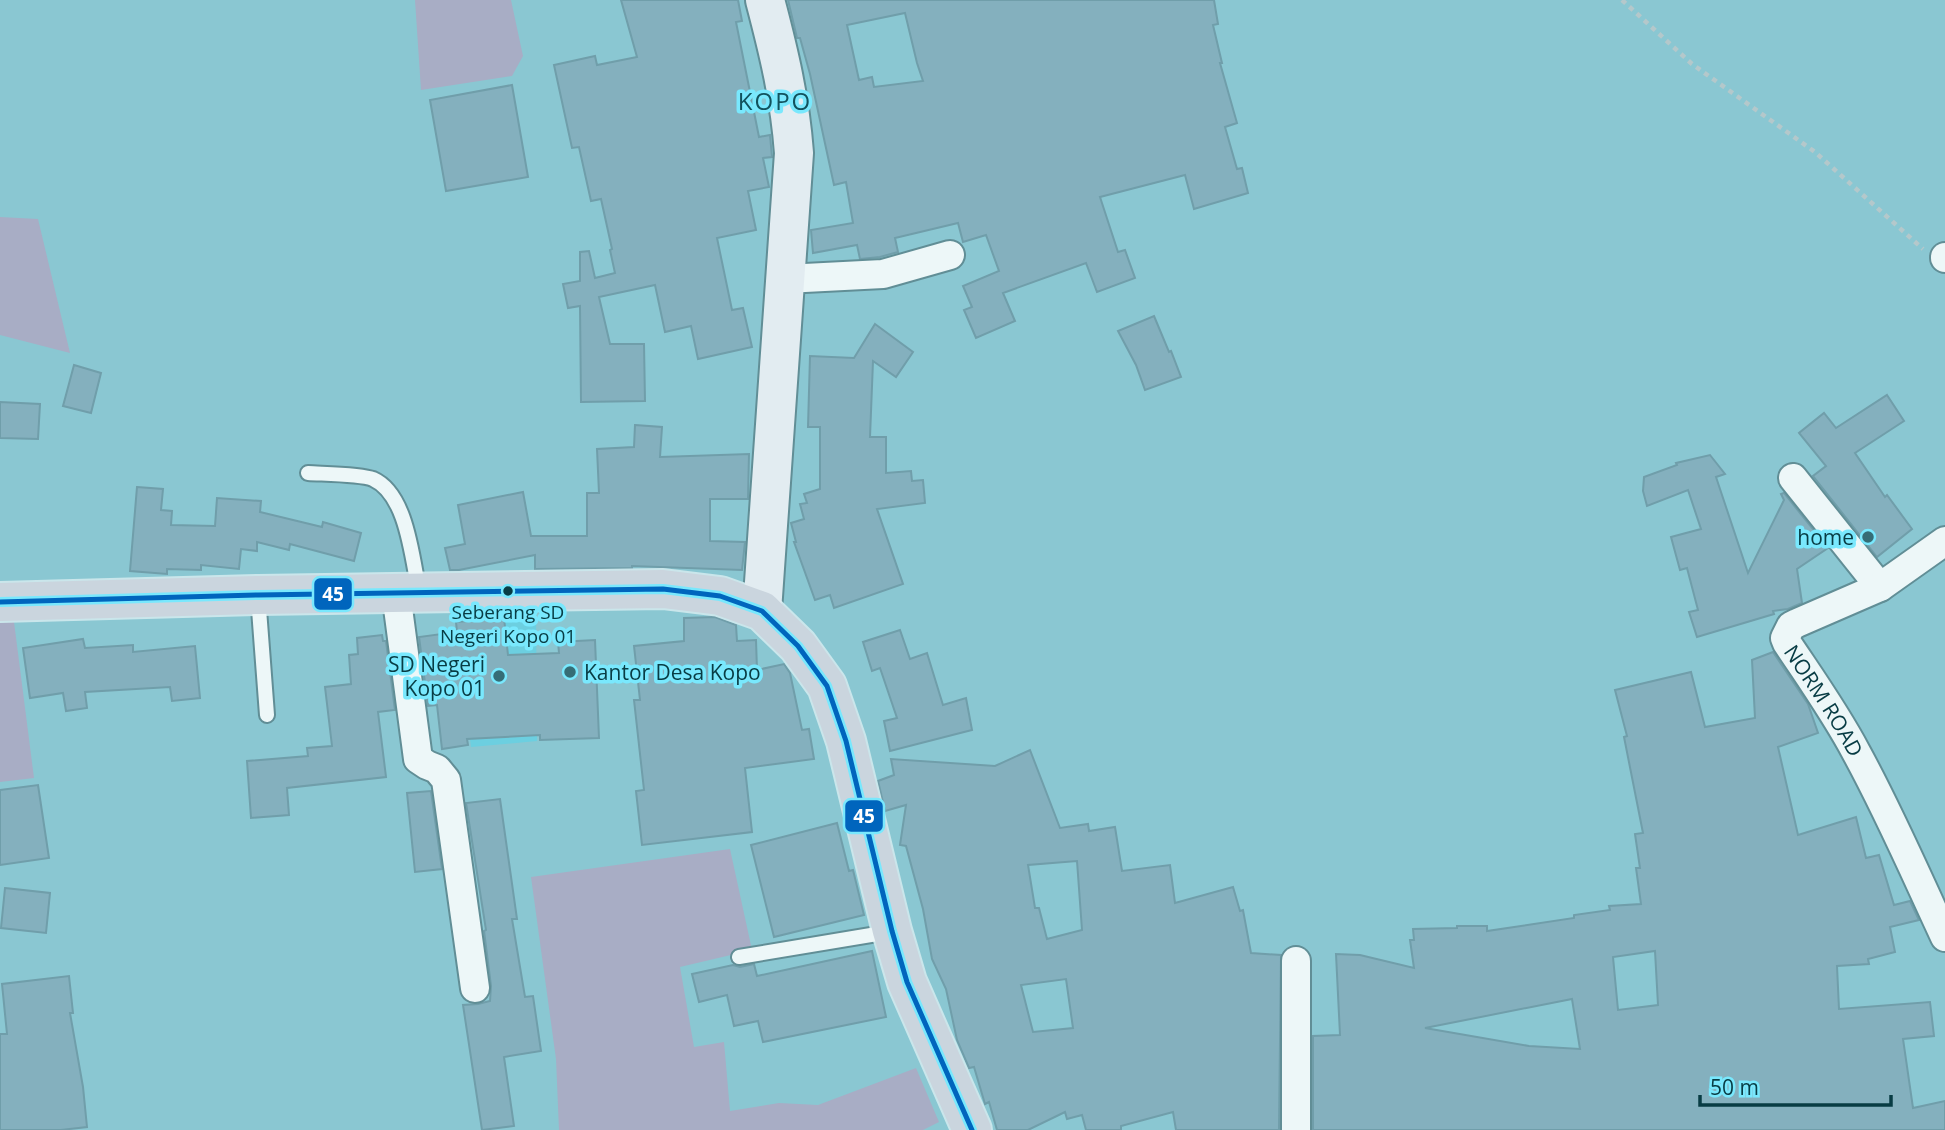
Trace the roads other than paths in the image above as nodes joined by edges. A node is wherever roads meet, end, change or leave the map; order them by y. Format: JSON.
{"nodes":[{"id":1,"x":765,"y":0,"type":"edge"},
{"id":2,"x":950,"y":255,"type":"dead end"},
{"id":3,"x":785,"y":278,"type":"junction"},
{"id":4,"x":308,"y":473,"type":"dead end"},
{"id":5,"x":1793,"y":478,"type":"dead end"},
{"id":6,"x":1945,"y":541,"type":"edge"},
{"id":7,"x":1880,"y":587,"type":"junction"},
{"id":8,"x":407,"y":593,"type":"junction"},
{"id":9,"x":258,"y":595,"type":"junction"},
{"id":10,"x":0,"y":601,"type":"edge"},
{"id":11,"x":762,"y":611,"type":"junction"},
{"id":12,"x":267,"y":715,"type":"dead end"},
{"id":13,"x":892,"y":932,"type":"junction"},
{"id":14,"x":1945,"y":937,"type":"edge"},
{"id":15,"x":739,"y":957,"type":"dead end"},
{"id":16,"x":1296,"y":961,"type":"dead end"},
{"id":17,"x":475,"y":988,"type":"dead end"},
{"id":18,"x":972,"y":1130,"type":"edge"},
{"id":19,"x":1296,"y":1130,"type":"edge"}],
"edges":[{"from":1,"to":3,"type":"street"},
{"from":2,"to":3,"type":"street"},
{"from":3,"to":11,"type":"street"},
{"from":4,"to":8,"type":"lane"},
{"from":5,"to":7,"type":"street"},
{"from":6,"to":7,"type":"street","name":"NORM ROAD"},
{"from":7,"to":14,"type":"street","name":"NORM ROAD"},
{"from":8,"to":9,"type":"highway"},
{"from":8,"to":11,"type":"highway"},
{"from":8,"to":17,"type":"street"},
{"from":9,"to":10,"type":"highway"},
{"from":9,"to":12,"type":"lane"},
{"from":11,"to":13,"type":"highway"},
{"from":13,"to":15,"type":"lane"},
{"from":13,"to":18,"type":"highway"},
{"from":16,"to":19,"type":"street"}]}
